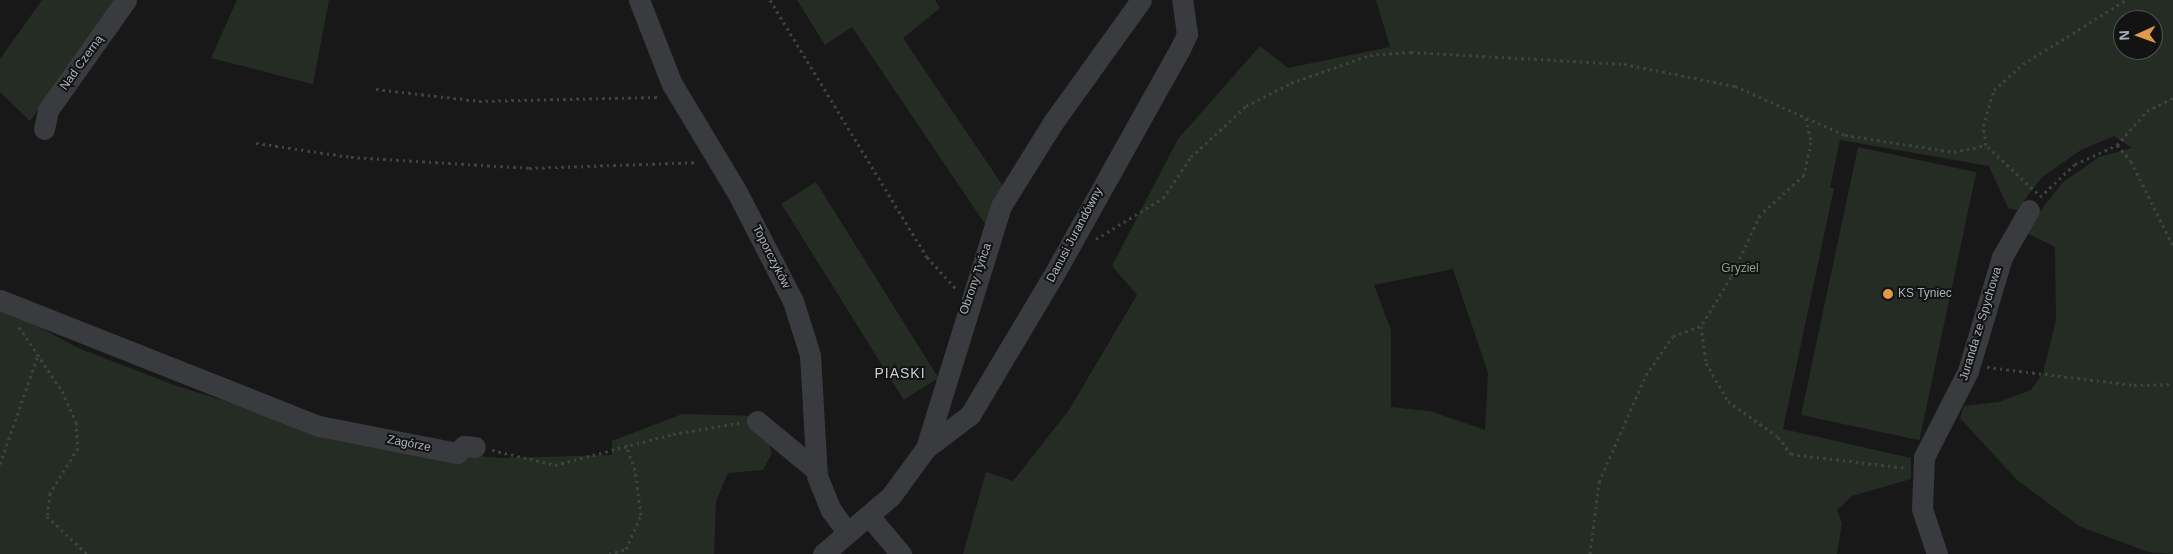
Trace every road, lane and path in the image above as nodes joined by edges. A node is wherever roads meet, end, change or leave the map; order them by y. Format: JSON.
{"nodes":[{"id":1,"x":126,"y":0,"type":"edge"},
{"id":2,"x":639,"y":0,"type":"edge"},
{"id":3,"x":770,"y":0,"type":"edge"},
{"id":4,"x":1141,"y":0,"type":"edge"},
{"id":5,"x":1182,"y":0,"type":"edge"},
{"id":6,"x":2126,"y":0,"type":"edge"},
{"id":7,"x":376,"y":89,"type":"dead end"},
{"id":8,"x":677,"y":93,"type":"junction"},
{"id":9,"x":2173,"y":98,"type":"edge"},
{"id":10,"x":1806,"y":117,"type":"junction"},
{"id":11,"x":44,"y":129,"type":"dead end"},
{"id":12,"x":256,"y":143,"type":"dead end"},
{"id":13,"x":1986,"y":145,"type":"junction"},
{"id":14,"x":2117,"y":145,"type":"junction"},
{"id":15,"x":718,"y":162,"type":"junction"},
{"id":16,"x":2035,"y":203,"type":"junction"},
{"id":17,"x":1089,"y":244,"type":"dead end"},
{"id":18,"x":2173,"y":246,"type":"edge"},
{"id":19,"x":0,"y":300,"type":"edge"},
{"id":20,"x":968,"y":302,"type":"junction"},
{"id":21,"x":1701,"y":326,"type":"junction"},
{"id":22,"x":38,"y":354,"type":"junction"},
{"id":23,"x":1970,"y":365,"type":"junction"},
{"id":24,"x":2173,"y":384,"type":"edge"},
{"id":25,"x":757,"y":421,"type":"joint"},
{"id":26,"x":626,"y":445,"type":"junction"},
{"id":27,"x":475,"y":447,"type":"joint"},
{"id":28,"x":926,"y":448,"type":"junction"},
{"id":29,"x":0,"y":464,"type":"edge"},
{"id":30,"x":1922,"y":469,"type":"junction"},
{"id":31,"x":816,"y":470,"type":"junction"},
{"id":32,"x":869,"y":516,"type":"junction"},
{"id":33,"x":846,"y":531,"type":"junction"},
{"id":34,"x":87,"y":554,"type":"edge"},
{"id":35,"x":609,"y":554,"type":"edge"},
{"id":36,"x":823,"y":554,"type":"edge"},
{"id":37,"x":901,"y":554,"type":"edge"},
{"id":38,"x":1590,"y":554,"type":"edge"},
{"id":39,"x":1937,"y":554,"type":"edge"}],
"edges":[{"from":1,"to":11,"type":"street","name":"Nad Czerną"},
{"from":2,"to":8,"type":"street","name":"Toporczyków"},
{"from":3,"to":20,"type":"path"},
{"from":4,"to":20,"type":"street","name":"Obrony Tyńca"},
{"from":5,"to":28,"type":"street","name":"Danusi Jurandówny"},
{"from":6,"to":13,"type":"path"},
{"from":7,"to":8,"type":"path"},
{"from":8,"to":15,"type":"street","name":"Toporczyków"},
{"from":9,"to":14,"type":"path"},
{"from":10,"to":13,"type":"path"},
{"from":10,"to":17,"type":"path"},
{"from":10,"to":21,"type":"path"},
{"from":12,"to":15,"type":"path"},
{"from":13,"to":16,"type":"path"},
{"from":14,"to":16,"type":"path"},
{"from":14,"to":18,"type":"path"},
{"from":15,"to":31,"type":"street","name":"Toporczyków"},
{"from":16,"to":23,"type":"street","name":"Juranda ze Spychowa"},
{"from":19,"to":22,"type":"path"},
{"from":19,"to":27,"type":"street","name":"Zagórze"},
{"from":20,"to":28,"type":"street","name":"Obrony Tyńca"},
{"from":21,"to":30,"type":"path"},
{"from":21,"to":38,"type":"path"},
{"from":22,"to":29,"type":"path"},
{"from":22,"to":34,"type":"path"},
{"from":23,"to":24,"type":"path"},
{"from":23,"to":30,"type":"street","name":"Juranda ze Spychowa"},
{"from":25,"to":26,"type":"path"},
{"from":25,"to":31,"type":"street"},
{"from":26,"to":27,"type":"path"},
{"from":26,"to":35,"type":"path"},
{"from":28,"to":32,"type":"street","name":"Obrony Tyńca"},
{"from":30,"to":39,"type":"street","name":"Juranda ze Spychowa"},
{"from":31,"to":33,"type":"street","name":"Toporczyków"},
{"from":32,"to":33,"type":"street","name":"Obrony Tyńca"},
{"from":32,"to":37,"type":"street"},
{"from":33,"to":36,"type":"street","name":"Obrony Tyńca"}]}
